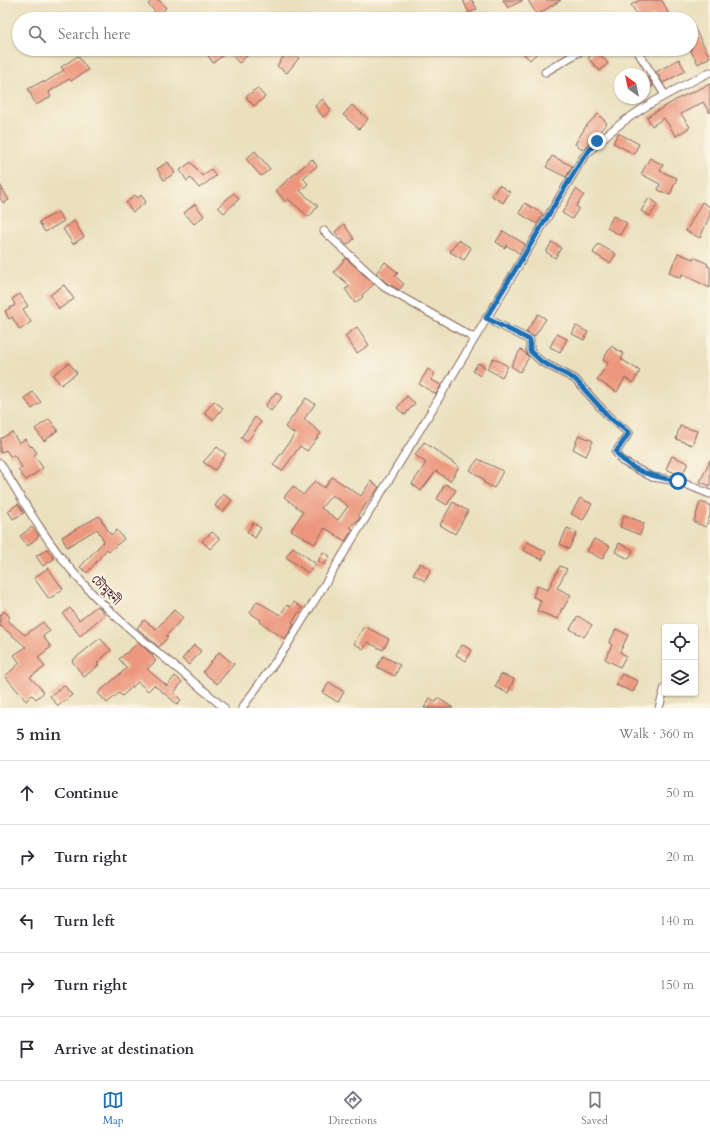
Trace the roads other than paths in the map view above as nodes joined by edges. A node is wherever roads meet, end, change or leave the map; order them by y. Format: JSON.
{"nodes":[{"id":1,"x":572,"y":56,"type":"edge"},
{"id":2,"x":640,"y":56,"type":"edge"},
{"id":3,"x":545,"y":72,"type":"dead end"},
{"id":4,"x":710,"y":72,"type":"edge"},
{"id":5,"x":665,"y":95,"type":"junction"},
{"id":6,"x":324,"y":231,"type":"dead end"},
{"id":7,"x":486,"y":318,"type":"junction"},
{"id":8,"x":474,"y":338,"type":"junction"},
{"id":9,"x":0,"y":463,"type":"edge"},
{"id":10,"x":710,"y":494,"type":"edge"},
{"id":11,"x":662,"y":696,"type":"edge"},
{"id":12,"x":224,"y":708,"type":"edge"},
{"id":13,"x":242,"y":708,"type":"edge"},
{"id":14,"x":659,"y":708,"type":"edge"}],
"edges":[{"from":1,"to":3,"type":"street"},
{"from":2,"to":5,"type":"street"},
{"from":4,"to":5,"type":"street"},
{"from":5,"to":7,"type":"street"},
{"from":6,"to":8,"type":"street"},
{"from":7,"to":8,"type":"street"},
{"from":7,"to":10,"type":"street"},
{"from":8,"to":13,"type":"street"},
{"from":9,"to":12,"type":"street","name":"চৌমুহনী"},
{"from":11,"to":14,"type":"street"}]}
